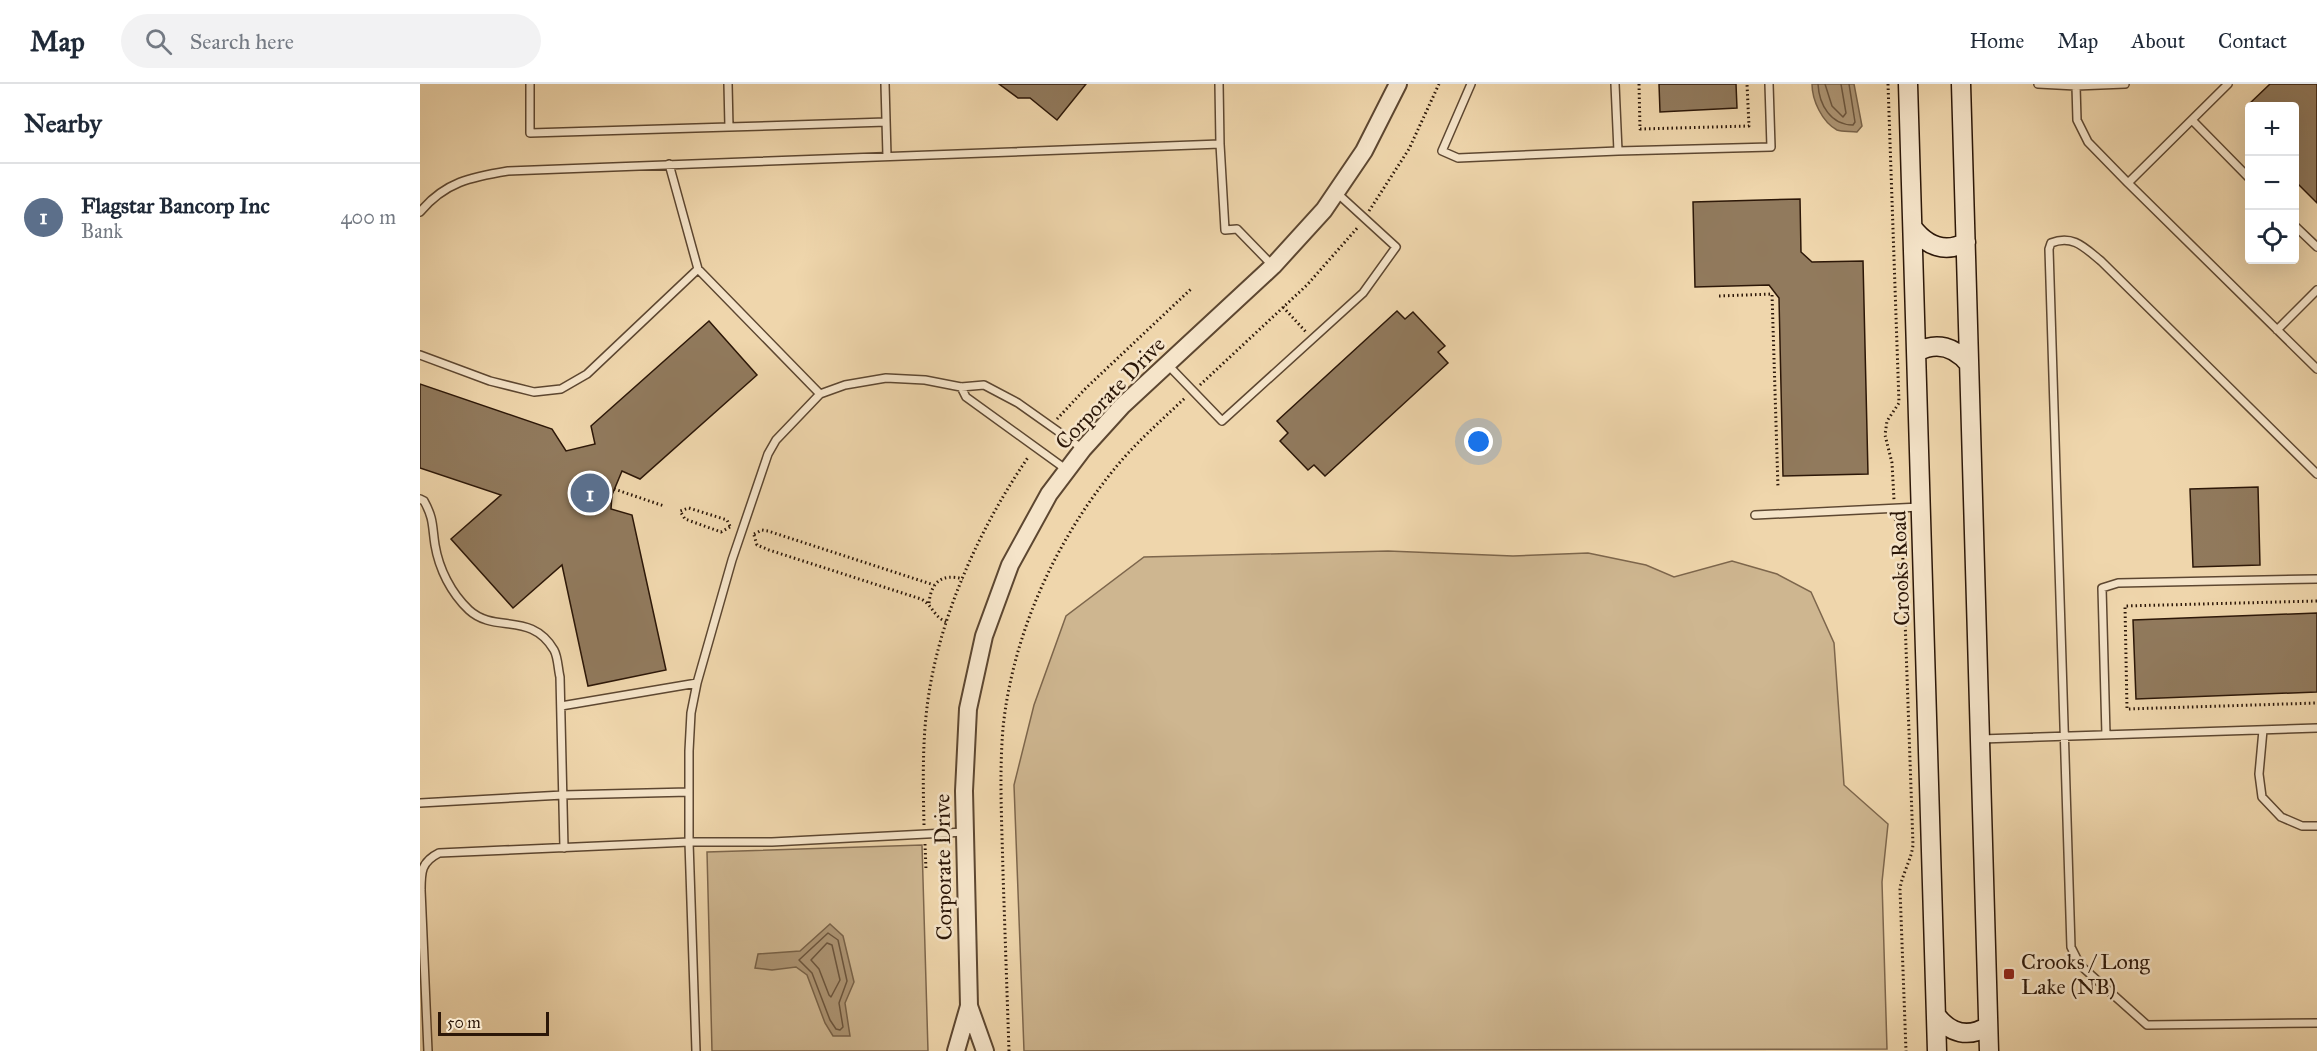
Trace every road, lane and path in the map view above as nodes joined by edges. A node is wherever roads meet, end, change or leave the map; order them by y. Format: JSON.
{"nodes":[{"id":1,"x":530,"y":84,"type":"edge"},
{"id":2,"x":728,"y":84,"type":"edge"},
{"id":3,"x":885,"y":84,"type":"edge"},
{"id":4,"x":1219,"y":84,"type":"edge"},
{"id":5,"x":1398,"y":84,"type":"edge"},
{"id":6,"x":1438,"y":84,"type":"edge"},
{"id":7,"x":1471,"y":84,"type":"edge"},
{"id":8,"x":1616,"y":84,"type":"edge"},
{"id":9,"x":1639,"y":84,"type":"edge"},
{"id":10,"x":1747,"y":84,"type":"edge"},
{"id":11,"x":1769,"y":84,"type":"edge"},
{"id":12,"x":1888,"y":84,"type":"edge"},
{"id":13,"x":1908,"y":84,"type":"edge"},
{"id":14,"x":1961,"y":84,"type":"edge"},
{"id":15,"x":2038,"y":84,"type":"edge"},
{"id":16,"x":2126,"y":84,"type":"edge"},
{"id":17,"x":2228,"y":84,"type":"edge"},
{"id":18,"x":2076,"y":86,"type":"junction"},
{"id":19,"x":2192,"y":120,"type":"junction"},
{"id":20,"x":886,"y":122,"type":"junction"},
{"id":21,"x":729,"y":127,"type":"junction"},
{"id":22,"x":1220,"y":144,"type":"junction"},
{"id":23,"x":1618,"y":151,"type":"junction"},
{"id":24,"x":887,"y":156,"type":"junction"},
{"id":25,"x":669,"y":164,"type":"junction"},
{"id":26,"x":2245,"y":174,"type":"edge"},
{"id":27,"x":2128,"y":183,"type":"junction"},
{"id":28,"x":1337,"y":193,"type":"junction"},
{"id":29,"x":1372,"y":208,"type":"dead end"},
{"id":30,"x":420,"y":212,"type":"edge"},
{"id":31,"x":1359,"y":226,"type":"dead end"},
{"id":32,"x":1913,"y":228,"type":"junction"},
{"id":33,"x":2299,"y":229,"type":"edge"},
{"id":34,"x":1966,"y":242,"type":"junction"},
{"id":35,"x":2317,"y":248,"type":"edge"},
{"id":36,"x":1273,"y":266,"type":"junction"},
{"id":37,"x":698,"y":269,"type":"junction"},
{"id":38,"x":1191,"y":289,"type":"dead end"},
{"id":39,"x":2317,"y":290,"type":"edge"},
{"id":40,"x":1719,"y":296,"type":"dead end"},
{"id":41,"x":1283,"y":307,"type":"junction"},
{"id":42,"x":2277,"y":330,"type":"junction"},
{"id":43,"x":1307,"y":333,"type":"dead end"},
{"id":44,"x":1917,"y":352,"type":"junction"},
{"id":45,"x":420,"y":355,"type":"edge"},
{"id":46,"x":1167,"y":364,"type":"junction"},
{"id":47,"x":1969,"y":364,"type":"junction"},
{"id":48,"x":2317,"y":369,"type":"edge"},
{"id":49,"x":1200,"y":384,"type":"dead end"},
{"id":50,"x":960,"y":387,"type":"junction"},
{"id":51,"x":820,"y":394,"type":"junction"},
{"id":52,"x":1183,"y":400,"type":"dead end"},
{"id":53,"x":1058,"y":418,"type":"dead end"},
{"id":54,"x":1083,"y":449,"type":"junction"},
{"id":55,"x":1031,"y":454,"type":"dead end"},
{"id":56,"x":1067,"y":470,"type":"junction"},
{"id":57,"x":2317,"y":474,"type":"edge"},
{"id":58,"x":1778,"y":488,"type":"dead end"},
{"id":59,"x":614,"y":489,"type":"dead end"},
{"id":60,"x":1894,"y":495,"type":"dead end"},
{"id":61,"x":420,"y":499,"type":"edge"},
{"id":62,"x":664,"y":506,"type":"dead end"},
{"id":63,"x":1922,"y":507,"type":"junction"},
{"id":64,"x":1755,"y":515,"type":"dead end"},
{"id":65,"x":1895,"y":518,"type":"dead end"},
{"id":66,"x":732,"y":528,"type":"joint"},
{"id":67,"x":963,"y":579,"type":"junction"},
{"id":68,"x":2317,"y":579,"type":"edge"},
{"id":69,"x":934,"y":585,"type":"junction"},
{"id":70,"x":2317,"y":601,"type":"edge"},
{"id":71,"x":929,"y":603,"type":"junction"},
{"id":72,"x":947,"y":622,"type":"junction"},
{"id":73,"x":697,"y":683,"type":"junction"},
{"id":74,"x":2317,"y":703,"type":"edge"},
{"id":75,"x":561,"y":706,"type":"junction"},
{"id":76,"x":2317,"y":728,"type":"edge"},
{"id":77,"x":2262,"y":730,"type":"junction"},
{"id":78,"x":2106,"y":735,"type":"junction"},
{"id":79,"x":2065,"y":736,"type":"junction"},
{"id":80,"x":1980,"y":739,"type":"junction"},
{"id":81,"x":689,"y":792,"type":"junction"},
{"id":82,"x":563,"y":795,"type":"junction"},
{"id":83,"x":420,"y":803,"type":"edge"},
{"id":84,"x":924,"y":823,"type":"dead end"},
{"id":85,"x":2317,"y":826,"type":"edge"},
{"id":86,"x":964,"y":832,"type":"junction"},
{"id":87,"x":689,"y":842,"type":"junction"},
{"id":88,"x":925,"y":846,"type":"dead end"},
{"id":89,"x":564,"y":848,"type":"junction"},
{"id":90,"x":926,"y":870,"type":"dead end"},
{"id":91,"x":969,"y":1006,"type":"junction"},
{"id":92,"x":1936,"y":1015,"type":"junction"},
{"id":93,"x":2317,"y":1023,"type":"edge"},
{"id":94,"x":1988,"y":1026,"type":"junction"},
{"id":95,"x":428,"y":1051,"type":"edge"},
{"id":96,"x":696,"y":1051,"type":"edge"},
{"id":97,"x":956,"y":1051,"type":"edge"},
{"id":98,"x":985,"y":1051,"type":"edge"},
{"id":99,"x":1009,"y":1051,"type":"edge"},
{"id":100,"x":1906,"y":1051,"type":"edge"},
{"id":101,"x":1937,"y":1051,"type":"edge"},
{"id":102,"x":1989,"y":1051,"type":"edge"}],
"edges":[{"from":1,"to":21,"type":"lane"},
{"from":2,"to":21,"type":"lane"},
{"from":3,"to":20,"type":"lane"},
{"from":4,"to":22,"type":"lane"},
{"from":5,"to":28,"type":"street","name":"Corporate Drive"},
{"from":6,"to":29,"type":"path"},
{"from":7,"to":23,"type":"lane"},
{"from":8,"to":23,"type":"lane"},
{"from":9,"to":10,"type":"path"},
{"from":11,"to":23,"type":"lane"},
{"from":12,"to":60,"type":"path"},
{"from":13,"to":32,"type":"main road","name":"Crooks Road"},
{"from":14,"to":34,"type":"main road"},
{"from":15,"to":18,"type":"lane"},
{"from":16,"to":18,"type":"lane"},
{"from":17,"to":19,"type":"lane"},
{"from":18,"to":27,"type":"lane"},
{"from":19,"to":26,"type":"lane"},
{"from":19,"to":27,"type":"lane"},
{"from":20,"to":21,"type":"lane"},
{"from":20,"to":24,"type":"lane"},
{"from":22,"to":24,"type":"lane"},
{"from":22,"to":36,"type":"lane"},
{"from":24,"to":25,"type":"lane"},
{"from":25,"to":30,"type":"lane"},
{"from":25,"to":37,"type":"lane"},
{"from":27,"to":42,"type":"lane"},
{"from":28,"to":36,"type":"street","name":"Corporate Drive"},
{"from":28,"to":46,"type":"lane"},
{"from":31,"to":41,"type":"path"},
{"from":32,"to":34,"type":"main road"},
{"from":32,"to":44,"type":"main road","name":"Crooks Road"},
{"from":33,"to":35,"type":"lane"},
{"from":34,"to":47,"type":"main road"},
{"from":36,"to":46,"type":"street","name":"Corporate Drive"},
{"from":37,"to":45,"type":"lane"},
{"from":37,"to":51,"type":"lane"},
{"from":38,"to":53,"type":"path"},
{"from":39,"to":42,"type":"lane"},
{"from":40,"to":58,"type":"path"},
{"from":41,"to":43,"type":"path"},
{"from":41,"to":49,"type":"path"},
{"from":42,"to":48,"type":"lane"},
{"from":44,"to":47,"type":"main road"},
{"from":44,"to":63,"type":"main road","name":"Crooks Road"},
{"from":46,"to":54,"type":"street","name":"Corporate Drive"},
{"from":47,"to":80,"type":"main road"},
{"from":50,"to":51,"type":"lane"},
{"from":50,"to":54,"type":"lane"},
{"from":50,"to":56,"type":"lane"},
{"from":51,"to":73,"type":"lane"},
{"from":52,"to":99,"type":"path"},
{"from":54,"to":56,"type":"street","name":"Corporate Drive"},
{"from":55,"to":67,"type":"path"},
{"from":56,"to":86,"type":"street","name":"Corporate Drive"},
{"from":57,"to":79,"type":"lane"},
{"from":59,"to":62,"type":"path"},
{"from":61,"to":75,"type":"lane"},
{"from":63,"to":64,"type":"lane"},
{"from":63,"to":92,"type":"main road","name":"Crooks Road"},
{"from":65,"to":100,"type":"path"},
{"from":66,"to":66,"type":"path"},
{"from":67,"to":69,"type":"path"},
{"from":67,"to":72,"type":"path"},
{"from":68,"to":78,"type":"lane"},
{"from":69,"to":71,"type":"path"},
{"from":69,"to":71,"type":"path"},
{"from":70,"to":74,"type":"path"},
{"from":71,"to":72,"type":"path"},
{"from":72,"to":84,"type":"path"},
{"from":73,"to":75,"type":"lane"},
{"from":73,"to":81,"type":"lane"},
{"from":75,"to":82,"type":"lane"},
{"from":76,"to":77,"type":"lane"},
{"from":77,"to":78,"type":"lane"},
{"from":77,"to":85,"type":"lane"},
{"from":78,"to":79,"type":"lane"},
{"from":79,"to":80,"type":"lane"},
{"from":79,"to":93,"type":"lane"},
{"from":80,"to":94,"type":"main road"},
{"from":81,"to":82,"type":"lane"},
{"from":81,"to":87,"type":"lane"},
{"from":82,"to":83,"type":"lane"},
{"from":82,"to":89,"type":"lane"},
{"from":86,"to":87,"type":"lane"},
{"from":86,"to":91,"type":"street","name":"Corporate Drive"},
{"from":87,"to":89,"type":"lane"},
{"from":87,"to":96,"type":"lane"},
{"from":88,"to":90,"type":"path"},
{"from":89,"to":95,"type":"lane"},
{"from":91,"to":97,"type":"street","name":"Corporate Drive"},
{"from":91,"to":98,"type":"street","name":"Corporate Drive"},
{"from":92,"to":94,"type":"main road"},
{"from":92,"to":101,"type":"main road","name":"Crooks Road"},
{"from":94,"to":102,"type":"main road"}]}
